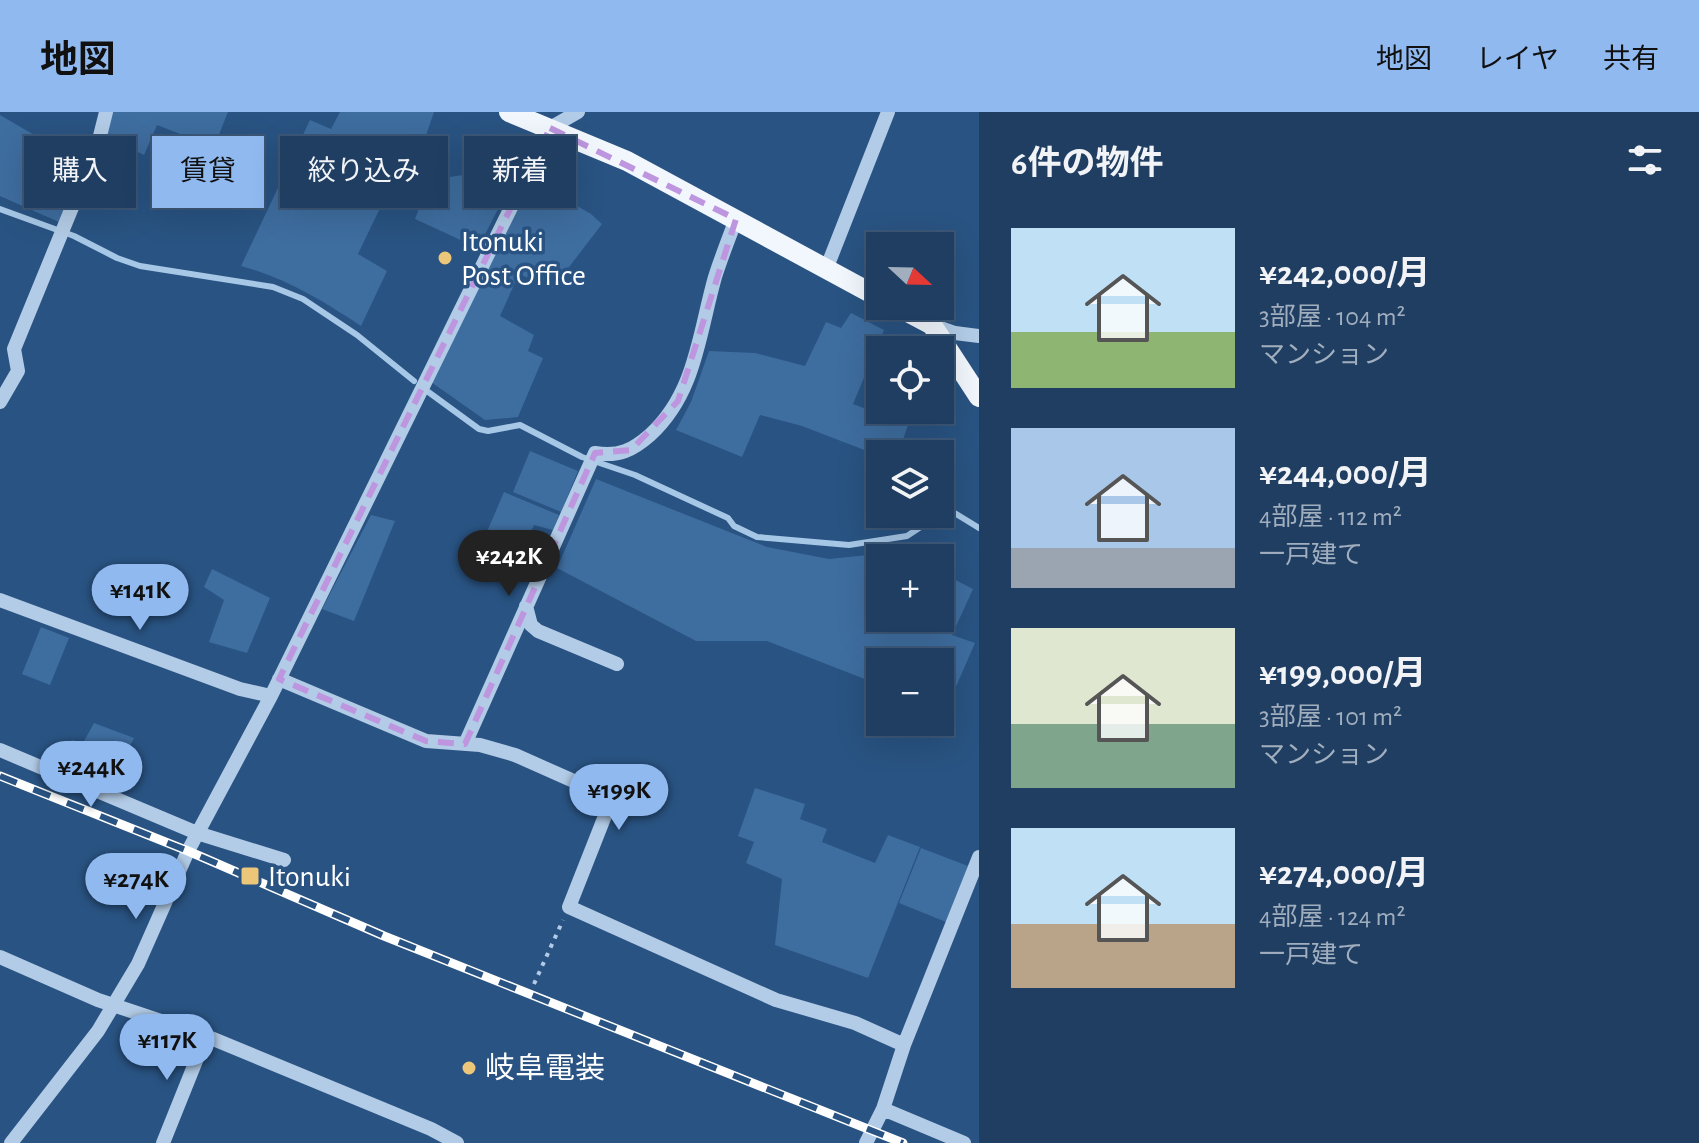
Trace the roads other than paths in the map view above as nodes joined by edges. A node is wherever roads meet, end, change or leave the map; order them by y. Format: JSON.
{"nodes":[{"id":1,"x":106,"y":112,"type":"edge"},
{"id":2,"x":509,"y":112,"type":"edge"},
{"id":3,"x":578,"y":112,"type":"edge"},
{"id":4,"x":888,"y":112,"type":"edge"},
{"id":5,"x":550,"y":128,"type":"junction"},
{"id":6,"x":736,"y":219,"type":"junction"},
{"id":7,"x":827,"y":267,"type":"junction"},
{"id":8,"x":866,"y":290,"type":"edge"},
{"id":9,"x":923,"y":320,"type":"edge"},
{"id":10,"x":932,"y":325,"type":"junction"},
{"id":11,"x":979,"y":336,"type":"edge"},
{"id":12,"x":979,"y":397,"type":"edge"},
{"id":13,"x":0,"y":402,"type":"edge"},
{"id":14,"x":0,"y":600,"type":"edge"},
{"id":15,"x":526,"y":606,"type":"junction"},
{"id":16,"x":617,"y":664,"type":"dead end"},
{"id":17,"x":279,"y":679,"type":"junction"},
{"id":18,"x":271,"y":696,"type":"junction"},
{"id":19,"x":465,"y":744,"type":"junction"},
{"id":20,"x":0,"y":750,"type":"edge"},
{"id":21,"x":197,"y":833,"type":"junction"},
{"id":22,"x":979,"y":857,"type":"edge"},
{"id":23,"x":284,"y":860,"type":"dead end"},
{"id":24,"x":0,"y":957,"type":"edge"},
{"id":25,"x":115,"y":1005,"type":"junction"},
{"id":26,"x":206,"y":1036,"type":"junction"},
{"id":27,"x":904,"y":1045,"type":"junction"},
{"id":28,"x":883,"y":1109,"type":"junction"},
{"id":29,"x":11,"y":1143,"type":"edge"},
{"id":30,"x":163,"y":1143,"type":"edge"},
{"id":31,"x":457,"y":1143,"type":"edge"},
{"id":32,"x":866,"y":1143,"type":"edge"},
{"id":33,"x":964,"y":1143,"type":"edge"}],
"edges":[{"from":1,"to":13,"type":"street"},
{"from":2,"to":5,"type":"main road"},
{"from":3,"to":5,"type":"street"},
{"from":4,"to":7,"type":"street"},
{"from":5,"to":6,"type":"main road"},
{"from":5,"to":17,"type":"street"},
{"from":6,"to":7,"type":"main road"},
{"from":6,"to":15,"type":"street"},
{"from":7,"to":8,"type":"main road"},
{"from":9,"to":10,"type":"main road"},
{"from":10,"to":11,"type":"street"},
{"from":10,"to":12,"type":"main road"},
{"from":14,"to":18,"type":"street"},
{"from":15,"to":16,"type":"street"},
{"from":15,"to":19,"type":"street"},
{"from":17,"to":18,"type":"street"},
{"from":17,"to":19,"type":"street"},
{"from":18,"to":21,"type":"street"},
{"from":19,"to":27,"type":"street"},
{"from":20,"to":21,"type":"street"},
{"from":21,"to":23,"type":"street"},
{"from":21,"to":25,"type":"street"},
{"from":22,"to":27,"type":"street"},
{"from":24,"to":25,"type":"street"},
{"from":25,"to":26,"type":"street"},
{"from":25,"to":29,"type":"street"},
{"from":26,"to":30,"type":"street"},
{"from":26,"to":31,"type":"street"},
{"from":27,"to":28,"type":"street"},
{"from":28,"to":32,"type":"street"},
{"from":28,"to":33,"type":"street"}]}
